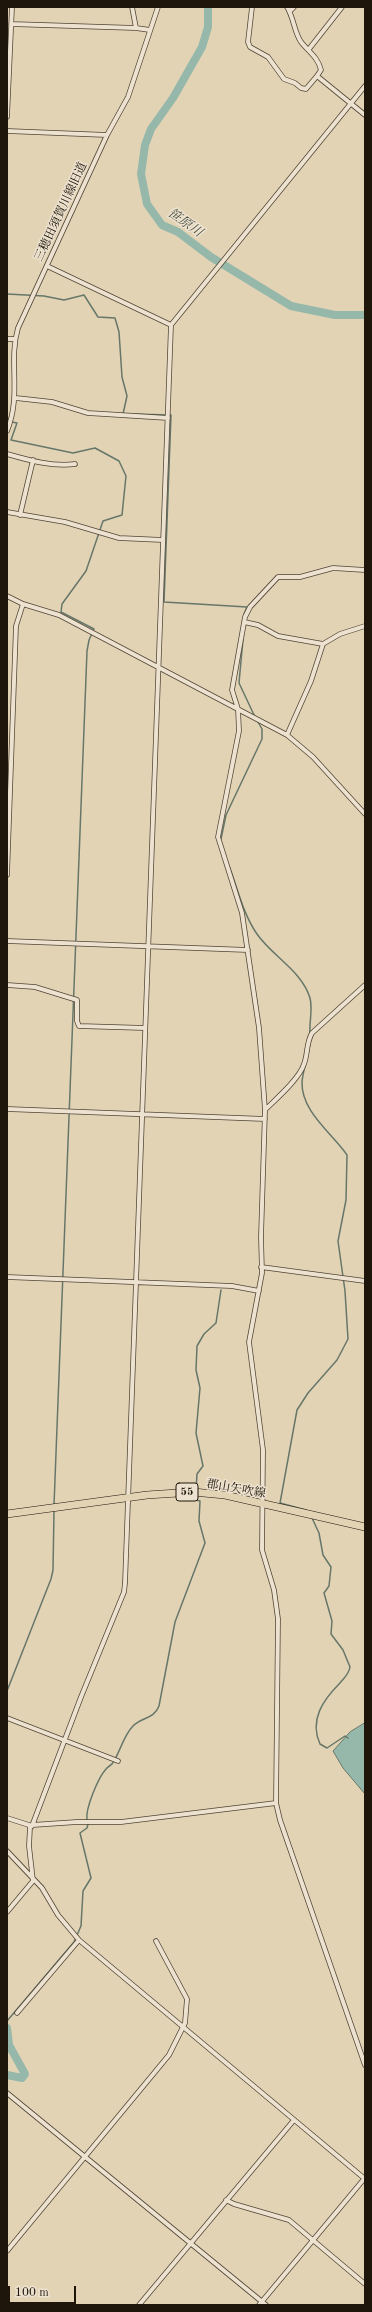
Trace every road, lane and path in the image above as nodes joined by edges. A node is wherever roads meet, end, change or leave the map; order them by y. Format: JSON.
{"nodes":[{"id":1,"x":12,"y":7,"type":"edge"},
{"id":2,"x":132,"y":7,"type":"edge"},
{"id":3,"x":158,"y":7,"type":"edge"},
{"id":4,"x":252,"y":7,"type":"edge"},
{"id":5,"x":294,"y":7,"type":"edge"},
{"id":6,"x":342,"y":7,"type":"edge"},
{"id":7,"x":289,"y":9,"type":"edge"},
{"id":8,"x":11,"y":24,"type":"junction"},
{"id":9,"x":136,"y":28,"type":"junction"},
{"id":10,"x":150,"y":30,"type":"junction"},
{"id":11,"x":309,"y":49,"type":"junction"},
{"id":12,"x":317,"y":76,"type":"junction"},
{"id":13,"x":365,"y":86,"type":"edge"},
{"id":14,"x":351,"y":103,"type":"junction"},
{"id":15,"x":365,"y":115,"type":"edge"},
{"id":16,"x":7,"y":117,"type":"edge"},
{"id":17,"x":7,"y":131,"type":"edge"},
{"id":18,"x":107,"y":135,"type":"junction"},
{"id":19,"x":47,"y":266,"type":"junction"},
{"id":20,"x":171,"y":325,"type":"junction"},
{"id":21,"x":7,"y":338,"type":"edge"},
{"id":22,"x":15,"y":339,"type":"junction"},
{"id":23,"x":16,"y":398,"type":"junction"},
{"id":24,"x":168,"y":418,"type":"junction"},
{"id":25,"x":7,"y":431,"type":"edge"},
{"id":26,"x":7,"y":454,"type":"edge"},
{"id":27,"x":33,"y":460,"type":"junction"},
{"id":28,"x":74,"y":464,"type":"dead end"},
{"id":29,"x":7,"y":512,"type":"edge"},
{"id":30,"x":20,"y":515,"type":"junction"},
{"id":31,"x":163,"y":540,"type":"junction"},
{"id":32,"x":365,"y":570,"type":"edge"},
{"id":33,"x":7,"y":596,"type":"edge"},
{"id":34,"x":23,"y":604,"type":"junction"},
{"id":35,"x":244,"y":622,"type":"junction"},
{"id":36,"x":365,"y":626,"type":"edge"},
{"id":37,"x":323,"y":644,"type":"junction"},
{"id":38,"x":159,"y":667,"type":"junction"},
{"id":39,"x":238,"y":709,"type":"junction"},
{"id":40,"x":287,"y":735,"type":"junction"},
{"id":41,"x":365,"y":814,"type":"edge"},
{"id":42,"x":7,"y":875,"type":"edge"},
{"id":43,"x":7,"y":941,"type":"edge"},
{"id":44,"x":148,"y":946,"type":"junction"},
{"id":45,"x":248,"y":950,"type":"junction"},
{"id":46,"x":7,"y":985,"type":"edge"},
{"id":47,"x":365,"y":985,"type":"edge"},
{"id":48,"x":146,"y":1028,"type":"junction"},
{"id":49,"x":7,"y":1109,"type":"edge"},
{"id":50,"x":265,"y":1110,"type":"junction"},
{"id":51,"x":142,"y":1114,"type":"junction"},
{"id":52,"x":265,"y":1119,"type":"junction"},
{"id":53,"x":262,"y":1267,"type":"junction"},
{"id":54,"x":7,"y":1277,"type":"edge"},
{"id":55,"x":365,"y":1281,"type":"edge"},
{"id":56,"x":135,"y":1282,"type":"junction"},
{"id":57,"x":259,"y":1291,"type":"junction"},
{"id":58,"x":127,"y":1498,"type":"junction"},
{"id":59,"x":263,"y":1504,"type":"junction"},
{"id":60,"x":7,"y":1514,"type":"edge"},
{"id":61,"x":365,"y":1527,"type":"edge"},
{"id":62,"x":7,"y":1718,"type":"edge"},
{"id":63,"x":64,"y":1740,"type":"junction"},
{"id":64,"x":118,"y":1761,"type":"dead end"},
{"id":65,"x":276,"y":1803,"type":"junction"},
{"id":66,"x":7,"y":1818,"type":"edge"},
{"id":67,"x":31,"y":1826,"type":"junction"},
{"id":68,"x":7,"y":1851,"type":"edge"},
{"id":69,"x":34,"y":1878,"type":"junction"},
{"id":70,"x":7,"y":1912,"type":"edge"},
{"id":71,"x":79,"y":1940,"type":"junction"},
{"id":72,"x":156,"y":1942,"type":"dead end"},
{"id":73,"x":17,"y":2013,"type":"dead end"},
{"id":74,"x":182,"y":2026,"type":"junction"},
{"id":75,"x":365,"y":2064,"type":"edge"},
{"id":76,"x":7,"y":2093,"type":"edge"},
{"id":77,"x":294,"y":2120,"type":"junction"},
{"id":78,"x":86,"y":2157,"type":"junction"},
{"id":79,"x":365,"y":2179,"type":"edge"},
{"id":80,"x":226,"y":2200,"type":"junction"},
{"id":81,"x":313,"y":2240,"type":"junction"},
{"id":82,"x":191,"y":2245,"type":"junction"},
{"id":83,"x":7,"y":2251,"type":"edge"},
{"id":84,"x":365,"y":2284,"type":"edge"},
{"id":85,"x":262,"y":2304,"type":"edge"},
{"id":86,"x":139,"y":2305,"type":"edge"}],
"edges":[{"from":1,"to":8,"type":"street"},
{"from":2,"to":9,"type":"street"},
{"from":3,"to":10,"type":"street","name":"三穂田須賀川線旧道"},
{"from":4,"to":12,"type":"street"},
{"from":5,"to":7,"type":"street"},
{"from":6,"to":11,"type":"street"},
{"from":7,"to":11,"type":"street"},
{"from":8,"to":9,"type":"street"},
{"from":8,"to":16,"type":"street"},
{"from":9,"to":10,"type":"street"},
{"from":10,"to":18,"type":"street","name":"三穂田須賀川線旧道"},
{"from":11,"to":12,"type":"street"},
{"from":12,"to":14,"type":"street"},
{"from":13,"to":14,"type":"street"},
{"from":14,"to":15,"type":"street"},
{"from":14,"to":20,"type":"street"},
{"from":17,"to":18,"type":"street"},
{"from":18,"to":19,"type":"street","name":"三穂田須賀川線旧道"},
{"from":19,"to":20,"type":"street"},
{"from":19,"to":22,"type":"street","name":"三穂田須賀川線旧道"},
{"from":20,"to":24,"type":"street"},
{"from":21,"to":22,"type":"street"},
{"from":22,"to":23,"type":"street","name":"三穂田須賀川線旧道"},
{"from":23,"to":24,"type":"street"},
{"from":23,"to":25,"type":"street","name":"三穂田須賀川線旧道"},
{"from":24,"to":31,"type":"street"},
{"from":26,"to":27,"type":"street"},
{"from":27,"to":28,"type":"street"},
{"from":27,"to":30,"type":"street"},
{"from":29,"to":30,"type":"street"},
{"from":30,"to":31,"type":"street"},
{"from":31,"to":38,"type":"street"},
{"from":32,"to":35,"type":"street"},
{"from":33,"to":34,"type":"street"},
{"from":34,"to":38,"type":"street"},
{"from":34,"to":42,"type":"street"},
{"from":35,"to":37,"type":"street"},
{"from":35,"to":39,"type":"street"},
{"from":36,"to":37,"type":"street"},
{"from":37,"to":40,"type":"street"},
{"from":38,"to":39,"type":"street"},
{"from":38,"to":44,"type":"street"},
{"from":39,"to":40,"type":"street"},
{"from":39,"to":45,"type":"street"},
{"from":40,"to":41,"type":"street"},
{"from":43,"to":44,"type":"street"},
{"from":44,"to":45,"type":"street"},
{"from":44,"to":48,"type":"street"},
{"from":45,"to":50,"type":"street"},
{"from":46,"to":48,"type":"street"},
{"from":47,"to":50,"type":"street"},
{"from":48,"to":51,"type":"street"},
{"from":49,"to":51,"type":"street"},
{"from":50,"to":52,"type":"street"},
{"from":51,"to":52,"type":"street"},
{"from":51,"to":56,"type":"street"},
{"from":52,"to":53,"type":"street"},
{"from":53,"to":55,"type":"street"},
{"from":53,"to":57,"type":"street"},
{"from":54,"to":56,"type":"street"},
{"from":56,"to":57,"type":"street"},
{"from":56,"to":58,"type":"street"},
{"from":57,"to":59,"type":"street"},
{"from":58,"to":59,"type":"main road","name":"郡山矢吹線","number":"55"},
{"from":58,"to":60,"type":"main road","name":"郡山矢吹線","number":"55"},
{"from":58,"to":63,"type":"street"},
{"from":59,"to":61,"type":"main road","name":"郡山矢吹線","number":"55"},
{"from":59,"to":65,"type":"street"},
{"from":62,"to":63,"type":"street"},
{"from":63,"to":64,"type":"street"},
{"from":63,"to":67,"type":"street"},
{"from":65,"to":67,"type":"street"},
{"from":65,"to":75,"type":"street"},
{"from":66,"to":67,"type":"street"},
{"from":67,"to":69,"type":"street"},
{"from":68,"to":69,"type":"street"},
{"from":69,"to":70,"type":"street"},
{"from":69,"to":71,"type":"street"},
{"from":71,"to":73,"type":"street"},
{"from":71,"to":74,"type":"street"},
{"from":72,"to":74,"type":"street"},
{"from":74,"to":77,"type":"street"},
{"from":74,"to":78,"type":"street"},
{"from":76,"to":78,"type":"street"},
{"from":77,"to":79,"type":"street"},
{"from":77,"to":80,"type":"street"},
{"from":78,"to":82,"type":"street"},
{"from":78,"to":83,"type":"street"},
{"from":79,"to":81,"type":"street"},
{"from":80,"to":81,"type":"street"},
{"from":80,"to":82,"type":"street"},
{"from":81,"to":84,"type":"street"},
{"from":81,"to":85,"type":"street"},
{"from":82,"to":85,"type":"street"},
{"from":82,"to":86,"type":"street"}]}
